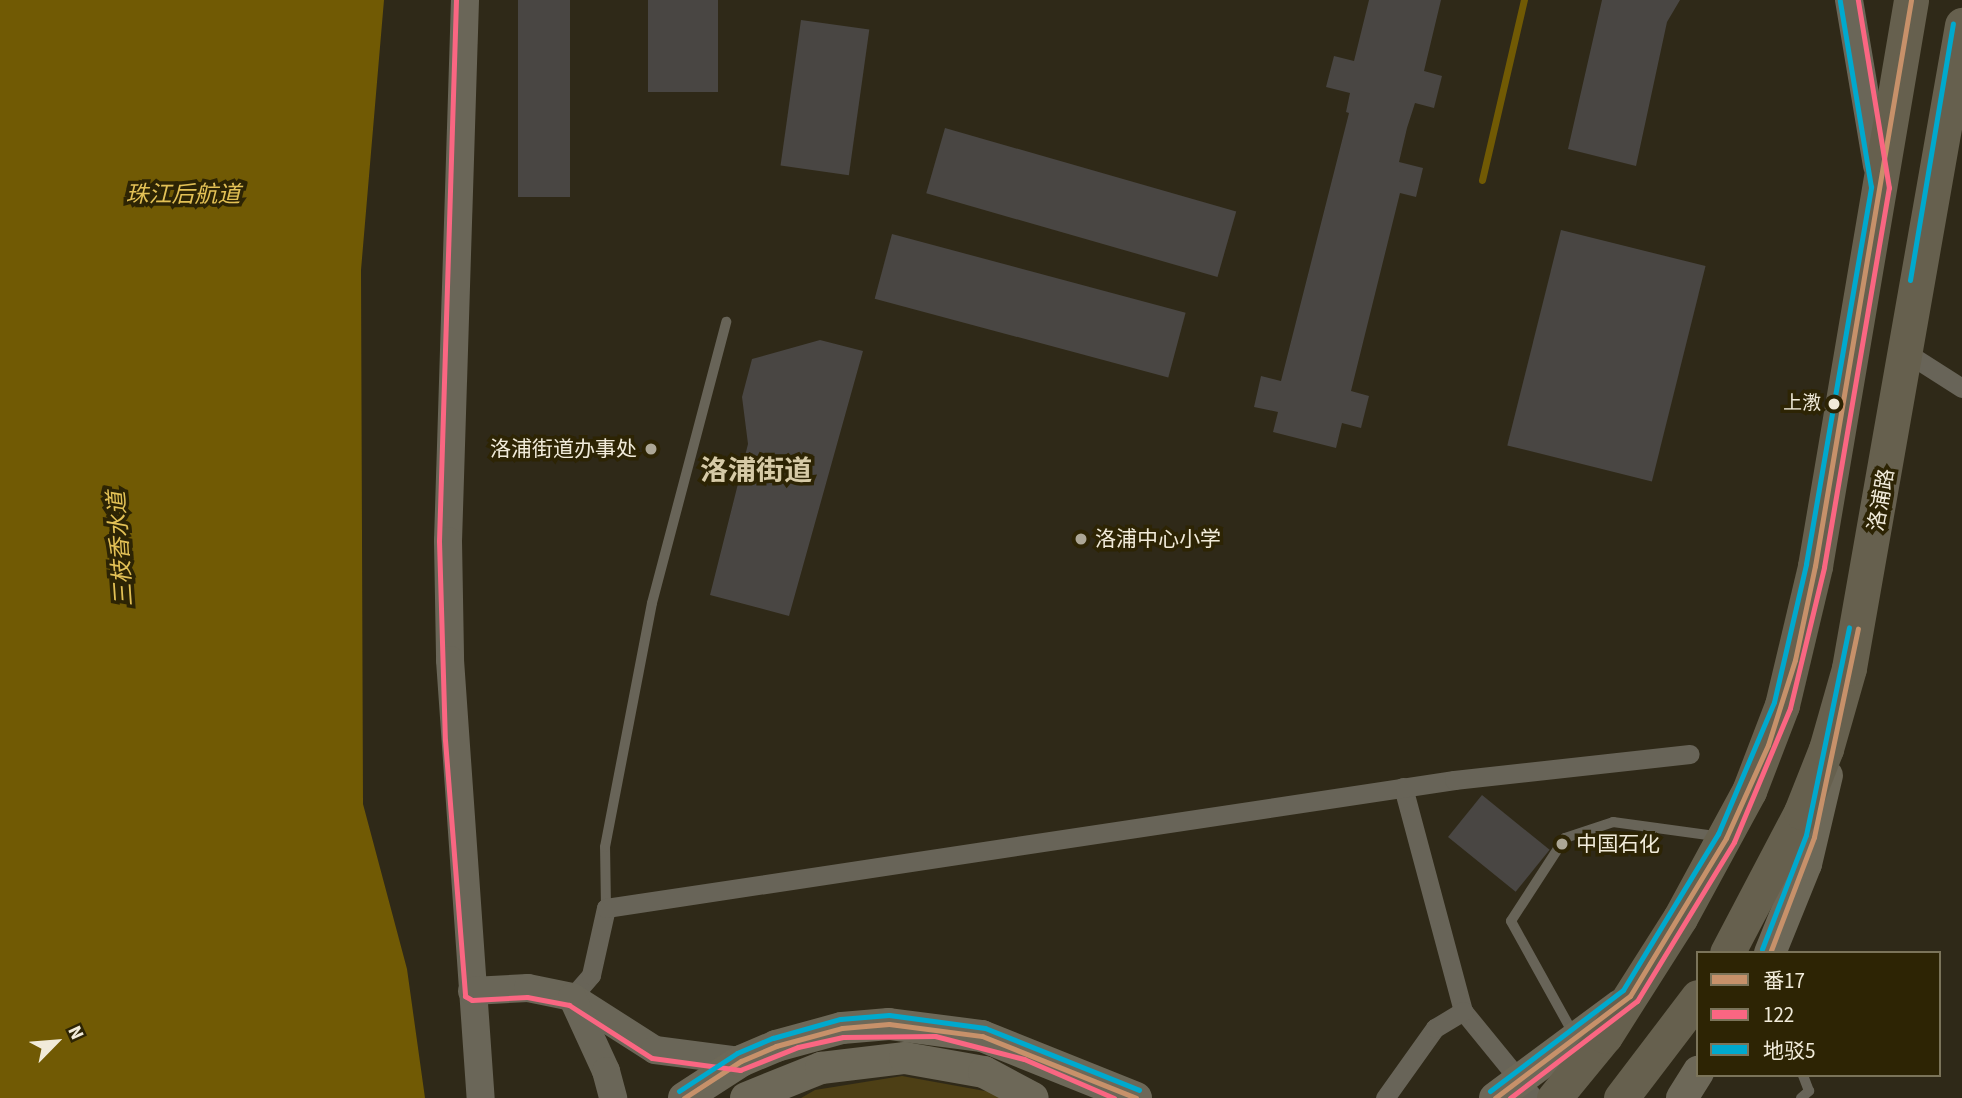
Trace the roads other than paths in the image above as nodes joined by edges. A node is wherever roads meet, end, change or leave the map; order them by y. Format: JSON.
{"nodes":[{"id":1,"x":465,"y":0,"type":"edge"},
{"id":2,"x":1849,"y":0,"type":"edge"},
{"id":3,"x":1911,"y":0,"type":"edge"},
{"id":4,"x":1962,"y":25,"type":"edge"},
{"id":5,"x":1880,"y":187,"type":"junction"},
{"id":6,"x":726,"y":322,"type":"dead end"},
{"id":7,"x":1907,"y":353,"type":"junction"},
{"id":8,"x":1962,"y":388,"type":"edge"},
{"id":9,"x":1860,"y":620,"type":"junction"},
{"id":10,"x":1690,"y":754,"type":"dead end"},
{"id":11,"x":1403,"y":787,"type":"junction"},
{"id":12,"x":1726,"y":838,"type":"junction"},
{"id":13,"x":606,"y":908,"type":"junction"},
{"id":14,"x":1728,"y":951,"type":"edge"},
{"id":15,"x":1771,"y":951,"type":"edge"},
{"id":16,"x":472,"y":991,"type":"junction"},
{"id":17,"x":1630,"y":996,"type":"junction"},
{"id":18,"x":572,"y":997,"type":"junction"},
{"id":19,"x":1696,"y":1000,"type":"edge"},
{"id":20,"x":1463,"y":1011,"type":"junction"},
{"id":21,"x":1576,"y":1039,"type":"junction"},
{"id":22,"x":741,"y":1061,"type":"junction"},
{"id":23,"x":1696,"y":1075,"type":"edge"},
{"id":24,"x":1805,"y":1077,"type":"edge"},
{"id":25,"x":1545,"y":1090,"type":"edge"},
{"id":26,"x":1499,"y":1096,"type":"edge"},
{"id":27,"x":481,"y":1098,"type":"edge"},
{"id":28,"x":613,"y":1098,"type":"edge"},
{"id":29,"x":684,"y":1098,"type":"edge"},
{"id":30,"x":746,"y":1098,"type":"edge"},
{"id":31,"x":1033,"y":1098,"type":"edge"},
{"id":32,"x":1136,"y":1098,"type":"edge"},
{"id":33,"x":1385,"y":1098,"type":"edge"},
{"id":34,"x":1621,"y":1098,"type":"edge"},
{"id":35,"x":1682,"y":1098,"type":"edge"},
{"id":36,"x":1801,"y":1098,"type":"edge"}],
"edges":[{"from":1,"to":16,"type":"street"},
{"from":2,"to":5,"type":"street"},
{"from":3,"to":5,"type":"highway"},
{"from":4,"to":7,"type":"highway","name":"洛浦路"},
{"from":5,"to":12,"type":"highway"},
{"from":6,"to":13,"type":"lane"},
{"from":7,"to":8,"type":"street"},
{"from":7,"to":9,"type":"highway","name":"洛浦路"},
{"from":9,"to":14,"type":"highway","name":"洛浦路"},
{"from":9,"to":15,"type":"main road"},
{"from":10,"to":11,"type":"street"},
{"from":11,"to":13,"type":"street"},
{"from":11,"to":20,"type":"street"},
{"from":12,"to":17,"type":"highway"},
{"from":12,"to":21,"type":"lane"},
{"from":13,"to":18,"type":"street"},
{"from":16,"to":18,"type":"street"},
{"from":16,"to":27,"type":"street"},
{"from":17,"to":21,"type":"main road"},
{"from":17,"to":25,"type":"highway"},
{"from":18,"to":22,"type":"street"},
{"from":18,"to":28,"type":"street"},
{"from":19,"to":34,"type":"highway"},
{"from":20,"to":25,"type":"street"},
{"from":20,"to":33,"type":"street"},
{"from":21,"to":25,"type":"main road"},
{"from":22,"to":29,"type":"main road"},
{"from":22,"to":32,"type":"main road"},
{"from":23,"to":35,"type":"main road"},
{"from":24,"to":36,"type":"lane"},
{"from":25,"to":26,"type":"main road"},
{"from":30,"to":31,"type":"main road"}]}
